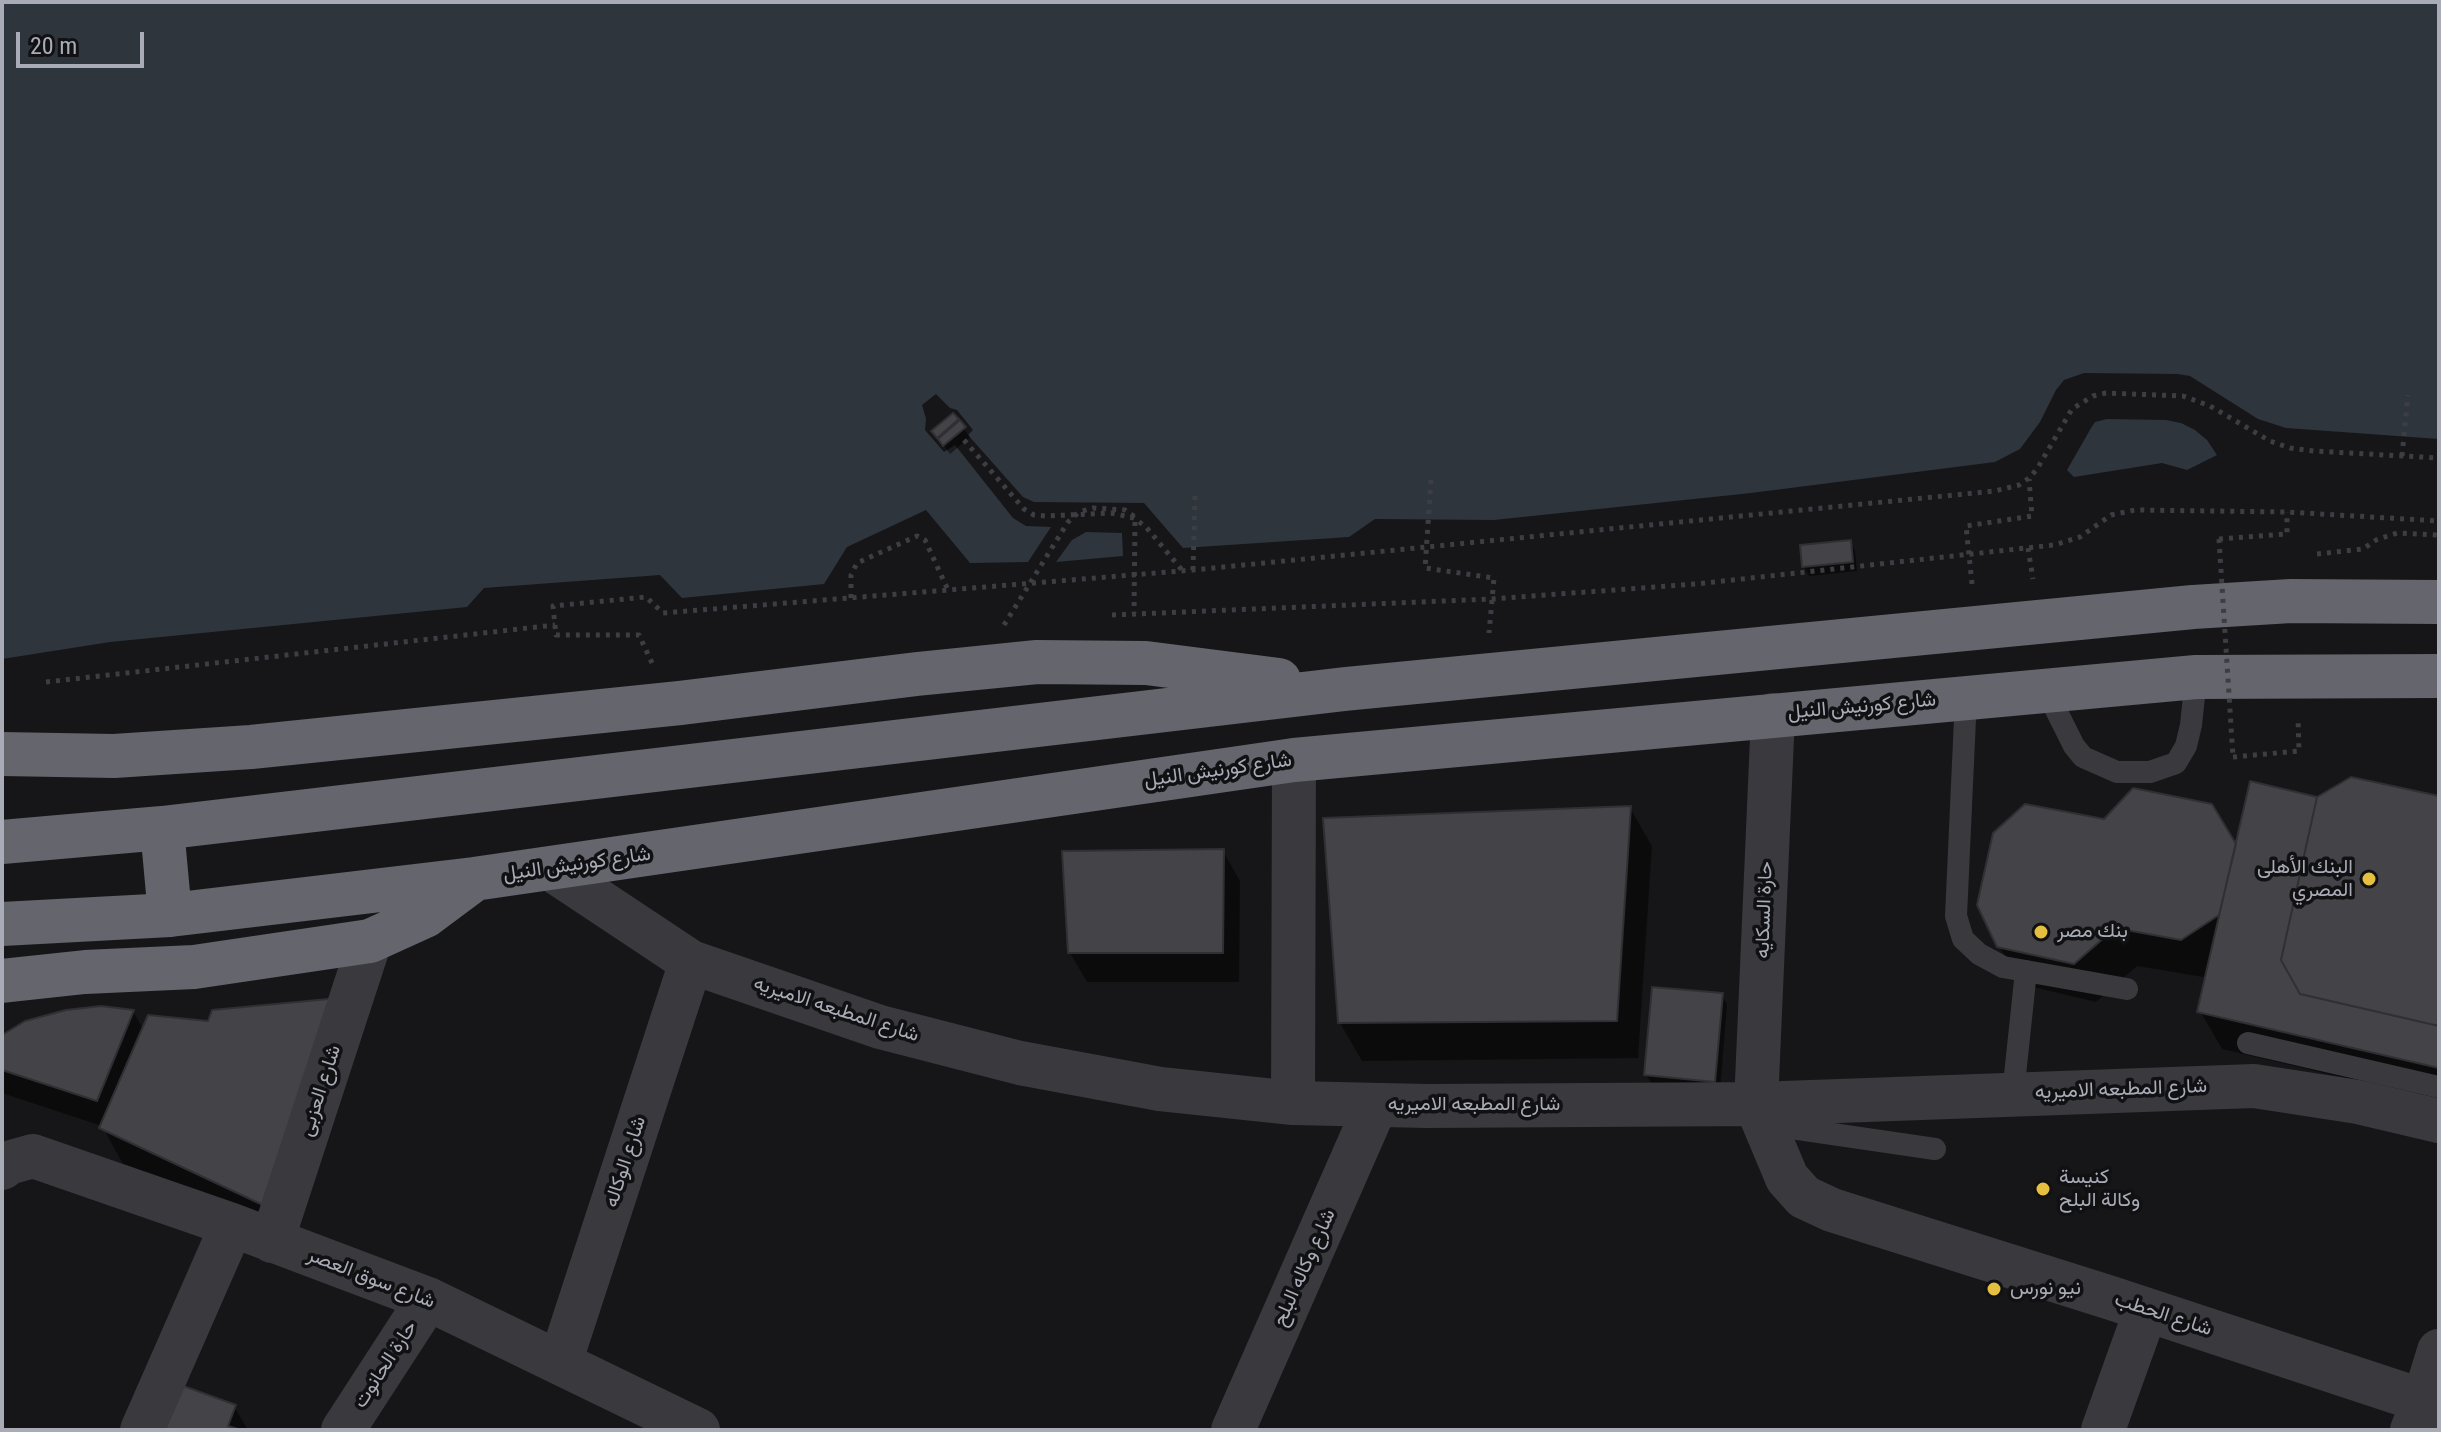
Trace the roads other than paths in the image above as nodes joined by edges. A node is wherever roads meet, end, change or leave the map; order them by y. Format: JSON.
{"nodes":[{"id":1,"x":2439,"y":602,"type":"edge"},
{"id":2,"x":2439,"y":676,"type":"edge"},
{"id":3,"x":2196,"y":677,"type":"junction"},
{"id":4,"x":1345,"y":689,"type":"junction"},
{"id":5,"x":2046,"y":690,"type":"junction"},
{"id":6,"x":1966,"y":697,"type":"junction"},
{"id":7,"x":1773,"y":715,"type":"junction"},
{"id":8,"x":2,"y":754,"type":"edge"},
{"id":9,"x":1294,"y":760,"type":"junction"},
{"id":10,"x":162,"y":828,"type":"junction"},
{"id":11,"x":2,"y":842,"type":"edge"},
{"id":12,"x":551,"y":869,"type":"junction"},
{"id":13,"x":474,"y":879,"type":"junction"},
{"id":14,"x":170,"y":915,"type":"junction"},
{"id":15,"x":2,"y":924,"type":"edge"},
{"id":16,"x":370,"y":941,"type":"junction"},
{"id":17,"x":691,"y":962,"type":"junction"},
{"id":18,"x":2026,"y":971,"type":"junction"},
{"id":19,"x":2,"y":981,"type":"edge"},
{"id":20,"x":2127,"y":989,"type":"dead end"},
{"id":21,"x":2248,"y":1043,"type":"dead end"},
{"id":22,"x":2439,"y":1087,"type":"edge"},
{"id":23,"x":2013,"y":1094,"type":"junction"},
{"id":24,"x":1293,"y":1103,"type":"junction"},
{"id":25,"x":1376,"y":1105,"type":"junction"},
{"id":26,"x":1760,"y":1114,"type":"junction"},
{"id":27,"x":2439,"y":1121,"type":"edge"},
{"id":28,"x":1935,"y":1149,"type":"dead end"},
{"id":29,"x":18,"y":1162,"type":"edge"},
{"id":30,"x":252,"y":1233,"type":"junction"},
{"id":31,"x":428,"y":1299,"type":"junction"},
{"id":32,"x":2146,"y":1310,"type":"junction"},
{"id":33,"x":2439,"y":1351,"type":"edge"},
{"id":34,"x":560,"y":1363,"type":"junction"},
{"id":35,"x":2425,"y":1412,"type":"edge"},
{"id":36,"x":695,"y":1429,"type":"edge"},
{"id":37,"x":142,"y":1430,"type":"edge"},
{"id":38,"x":343,"y":1430,"type":"edge"},
{"id":39,"x":1233,"y":1430,"type":"edge"},
{"id":40,"x":2103,"y":1430,"type":"edge"}],
"edges":[{"from":1,"to":4,"type":"highway"},
{"from":2,"to":3,"type":"highway","name":"شارع كورنيش النيل"},
{"from":3,"to":5,"type":"highway","name":"شارع كورنيش النيل"},
{"from":3,"to":5,"type":"lane"},
{"from":4,"to":8,"type":"highway"},
{"from":4,"to":10,"type":"highway"},
{"from":5,"to":6,"type":"highway","name":"شارع كورنيش النيل"},
{"from":6,"to":7,"type":"highway","name":"شارع كورنيش النيل"},
{"from":6,"to":18,"type":"lane"},
{"from":7,"to":9,"type":"highway","name":"شارع كورنيش النيل"},
{"from":7,"to":26,"type":"street","name":"حارة السكايه"},
{"from":9,"to":12,"type":"highway","name":"شارع كورنيش النيل"},
{"from":9,"to":24,"type":"street"},
{"from":10,"to":11,"type":"highway"},
{"from":10,"to":14,"type":"highway"},
{"from":12,"to":13,"type":"highway","name":"شارع كورنيش النيل"},
{"from":12,"to":17,"type":"street","name":"شارع المطبعه الاميريه"},
{"from":13,"to":14,"type":"highway","name":"شارع كورنيش النيل"},
{"from":13,"to":16,"type":"highway"},
{"from":14,"to":15,"type":"highway","name":"شارع كورنيش النيل"},
{"from":16,"to":19,"type":"highway"},
{"from":16,"to":30,"type":"street","name":"شارع العزبى"},
{"from":17,"to":24,"type":"street","name":"شارع المطبعه الاميريه"},
{"from":17,"to":34,"type":"street","name":"شارع الوكاله"},
{"from":18,"to":20,"type":"lane"},
{"from":18,"to":23,"type":"lane"},
{"from":21,"to":22,"type":"lane"},
{"from":23,"to":26,"type":"street","name":"شارع المطبعه الاميريه"},
{"from":23,"to":27,"type":"street","name":"شارع المطبعه الاميريه"},
{"from":24,"to":25,"type":"street","name":"شارع المطبعه الاميريه"},
{"from":25,"to":26,"type":"street","name":"شارع المطبعه الاميريه"},
{"from":25,"to":39,"type":"street","name":"شارع وكاله البلح"},
{"from":26,"to":28,"type":"lane"},
{"from":26,"to":32,"type":"street","name":"شارع الحطب"},
{"from":29,"to":30,"type":"street","name":"شارع سوق العصر"},
{"from":30,"to":31,"type":"street","name":"شارع سوق العصر"},
{"from":30,"to":37,"type":"street","name":"شارع العزبى"},
{"from":31,"to":34,"type":"street","name":"شارع سوق العصر"},
{"from":31,"to":38,"type":"street","name":"حارة الحانوت"},
{"from":32,"to":35,"type":"street","name":"شارع الحطب"},
{"from":32,"to":40,"type":"street"},
{"from":33,"to":35,"type":"street"},
{"from":34,"to":36,"type":"street","name":"شارع سوق العصر"}]}
